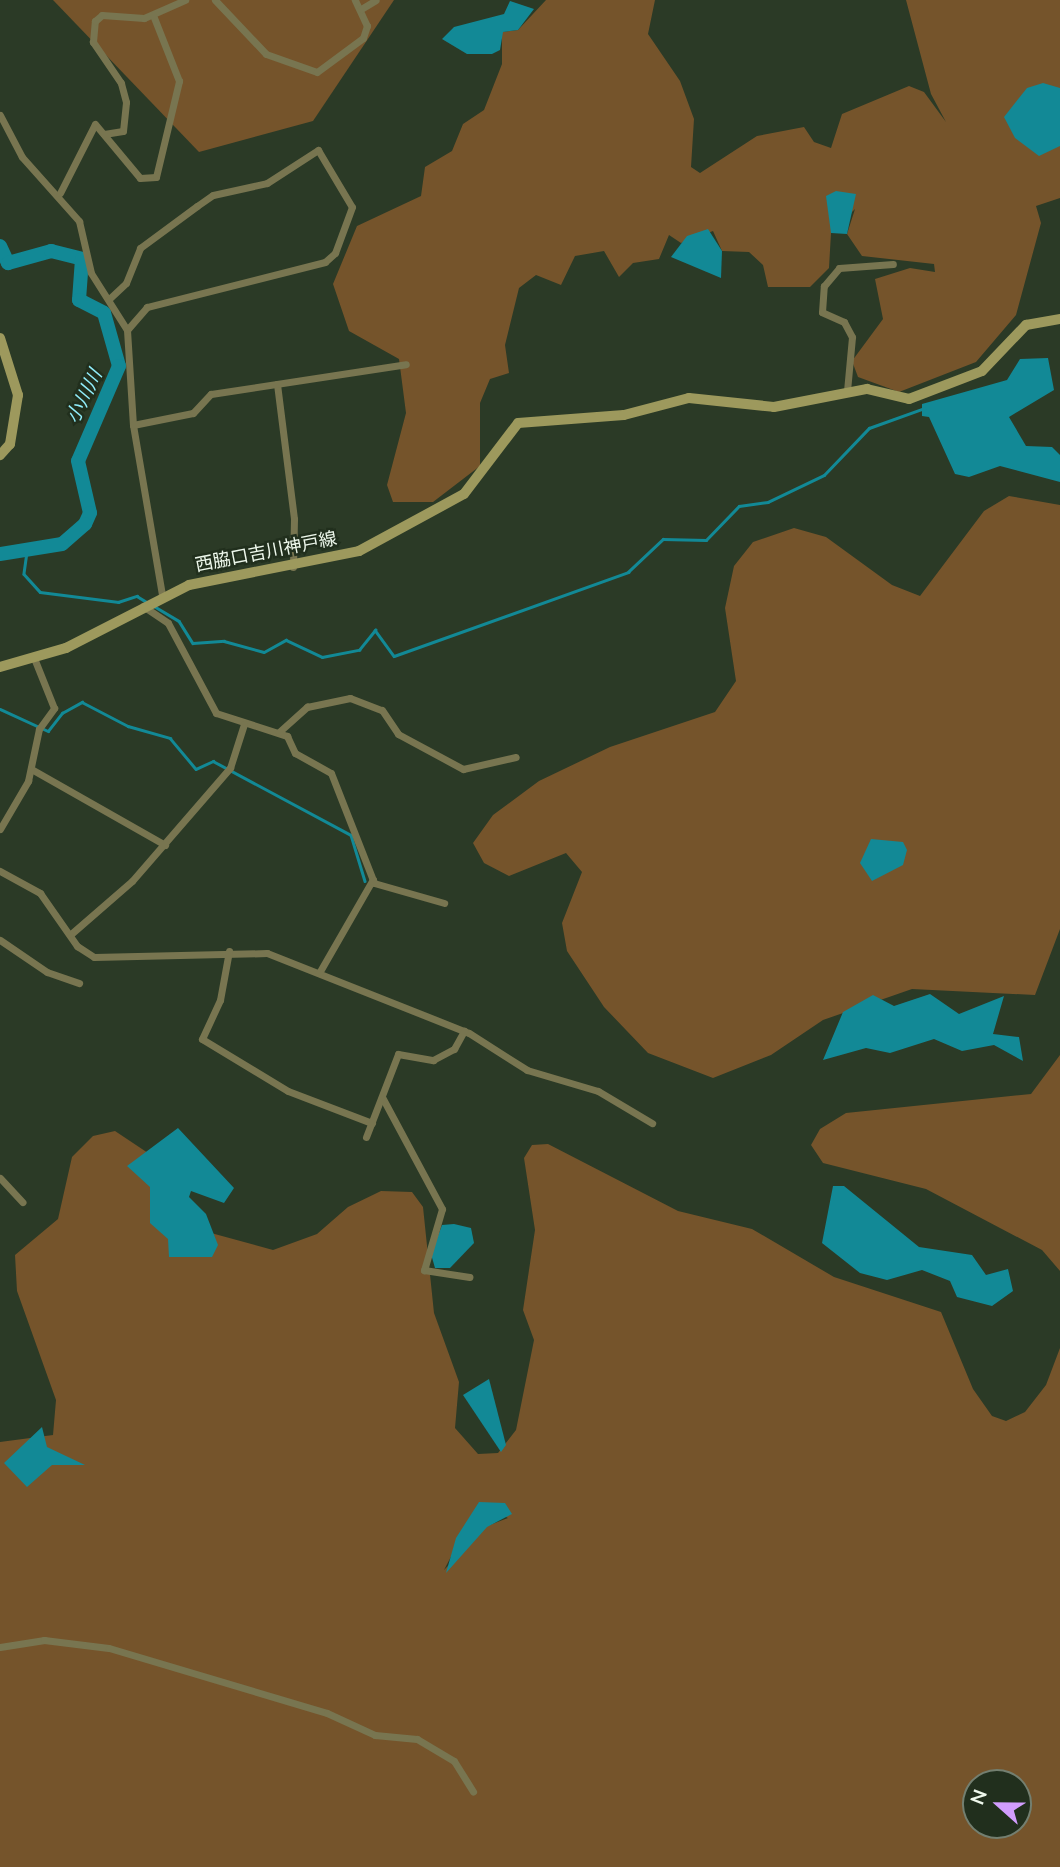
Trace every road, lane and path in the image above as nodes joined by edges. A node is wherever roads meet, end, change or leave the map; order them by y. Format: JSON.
{"nodes":[{"id":1,"x":185,"y":0,"type":"edge"},
{"id":2,"x":215,"y":0,"type":"edge"},
{"id":3,"x":355,"y":0,"type":"edge"},
{"id":4,"x":376,"y":0,"type":"edge"},
{"id":5,"x":361,"y":9,"type":"junction"},
{"id":6,"x":153,"y":15,"type":"junction"},
{"id":7,"x":0,"y":115,"type":"edge"},
{"id":8,"x":104,"y":134,"type":"junction"},
{"id":9,"x":60,"y":193,"type":"junction"},
{"id":10,"x":893,"y":264,"type":"dead end"},
{"id":11,"x":109,"y":299,"type":"junction"},
{"id":12,"x":1060,"y":319,"type":"edge"},
{"id":13,"x":127,"y":330,"type":"junction"},
{"id":14,"x":0,"y":338,"type":"edge"},
{"id":15,"x":406,"y":364,"type":"dead end"},
{"id":16,"x":277,"y":384,"type":"junction"},
{"id":17,"x":847,"y":391,"type":"junction"},
{"id":18,"x":133,"y":425,"type":"junction"},
{"id":19,"x":0,"y":456,"type":"edge"},
{"id":20,"x":293,"y":567,"type":"junction"},
{"id":21,"x":157,"y":596,"type":"junction"},
{"id":22,"x":143,"y":606,"type":"junction"},
{"id":23,"x":34,"y":658,"type":"junction"},
{"id":24,"x":0,"y":667,"type":"edge"},
{"id":25,"x":244,"y":724,"type":"junction"},
{"id":26,"x":279,"y":732,"type":"junction"},
{"id":27,"x":516,"y":757,"type":"dead end"},
{"id":28,"x":33,"y":769,"type":"junction"},
{"id":29,"x":0,"y":829,"type":"edge"},
{"id":30,"x":165,"y":845,"type":"junction"},
{"id":31,"x":0,"y":871,"type":"edge"},
{"id":32,"x":373,"y":879,"type":"junction"},
{"id":33,"x":444,"y":903,"type":"dead end"},
{"id":34,"x":71,"y":934,"type":"junction"},
{"id":35,"x":0,"y":940,"type":"edge"},
{"id":36,"x":229,"y":951,"type":"junction"},
{"id":37,"x":319,"y":973,"type":"junction"},
{"id":38,"x":79,"y":983,"type":"dead end"},
{"id":39,"x":464,"y":1031,"type":"junction"},
{"id":40,"x":382,"y":1097,"type":"junction"},
{"id":41,"x":372,"y":1123,"type":"junction"},
{"id":42,"x":652,"y":1123,"type":"dead end"},
{"id":43,"x":366,"y":1137,"type":"dead end"},
{"id":44,"x":0,"y":1178,"type":"edge"},
{"id":45,"x":22,"y":1202,"type":"dead end"},
{"id":46,"x":469,"y":1277,"type":"dead end"},
{"id":47,"x":0,"y":1647,"type":"edge"},
{"id":48,"x":473,"y":1792,"type":"dead end"}],
"edges":[{"from":1,"to":6,"type":"street"},
{"from":2,"to":5,"type":"street"},
{"from":3,"to":5,"type":"street"},
{"from":4,"to":5,"type":"street"},
{"from":6,"to":8,"type":"street"},
{"from":6,"to":8,"type":"street"},
{"from":7,"to":9,"type":"street"},
{"from":8,"to":9,"type":"street"},
{"from":9,"to":11,"type":"street"},
{"from":10,"to":17,"type":"street"},
{"from":11,"to":13,"type":"street"},
{"from":11,"to":13,"type":"street"},
{"from":12,"to":17,"type":"main road","name":"西脇口吉川神戸線"},
{"from":13,"to":18,"type":"street"},
{"from":14,"to":19,"type":"main road"},
{"from":15,"to":16,"type":"street"},
{"from":16,"to":18,"type":"street"},
{"from":16,"to":20,"type":"street"},
{"from":17,"to":20,"type":"main road","name":"西脇口吉川神戸線"},
{"from":18,"to":21,"type":"street"},
{"from":20,"to":21,"type":"main road","name":"西脇口吉川神戸線"},
{"from":21,"to":22,"type":"main road","name":"西脇口吉川神戸線"},
{"from":22,"to":23,"type":"main road","name":"西脇口吉川神戸線"},
{"from":22,"to":25,"type":"street"},
{"from":23,"to":24,"type":"main road","name":"西脇口吉川神戸線"},
{"from":23,"to":28,"type":"street"},
{"from":25,"to":26,"type":"street"},
{"from":25,"to":30,"type":"street"},
{"from":26,"to":27,"type":"street"},
{"from":26,"to":32,"type":"street"},
{"from":28,"to":29,"type":"street"},
{"from":28,"to":30,"type":"street"},
{"from":30,"to":34,"type":"street"},
{"from":31,"to":34,"type":"street"},
{"from":32,"to":33,"type":"street"},
{"from":32,"to":37,"type":"street"},
{"from":34,"to":36,"type":"street"},
{"from":35,"to":38,"type":"street"},
{"from":36,"to":37,"type":"street"},
{"from":36,"to":41,"type":"street"},
{"from":37,"to":39,"type":"street"},
{"from":39,"to":40,"type":"street"},
{"from":39,"to":42,"type":"street"},
{"from":40,"to":41,"type":"street"},
{"from":40,"to":46,"type":"street"},
{"from":41,"to":43,"type":"street"},
{"from":44,"to":45,"type":"street"},
{"from":47,"to":48,"type":"street"}]}
